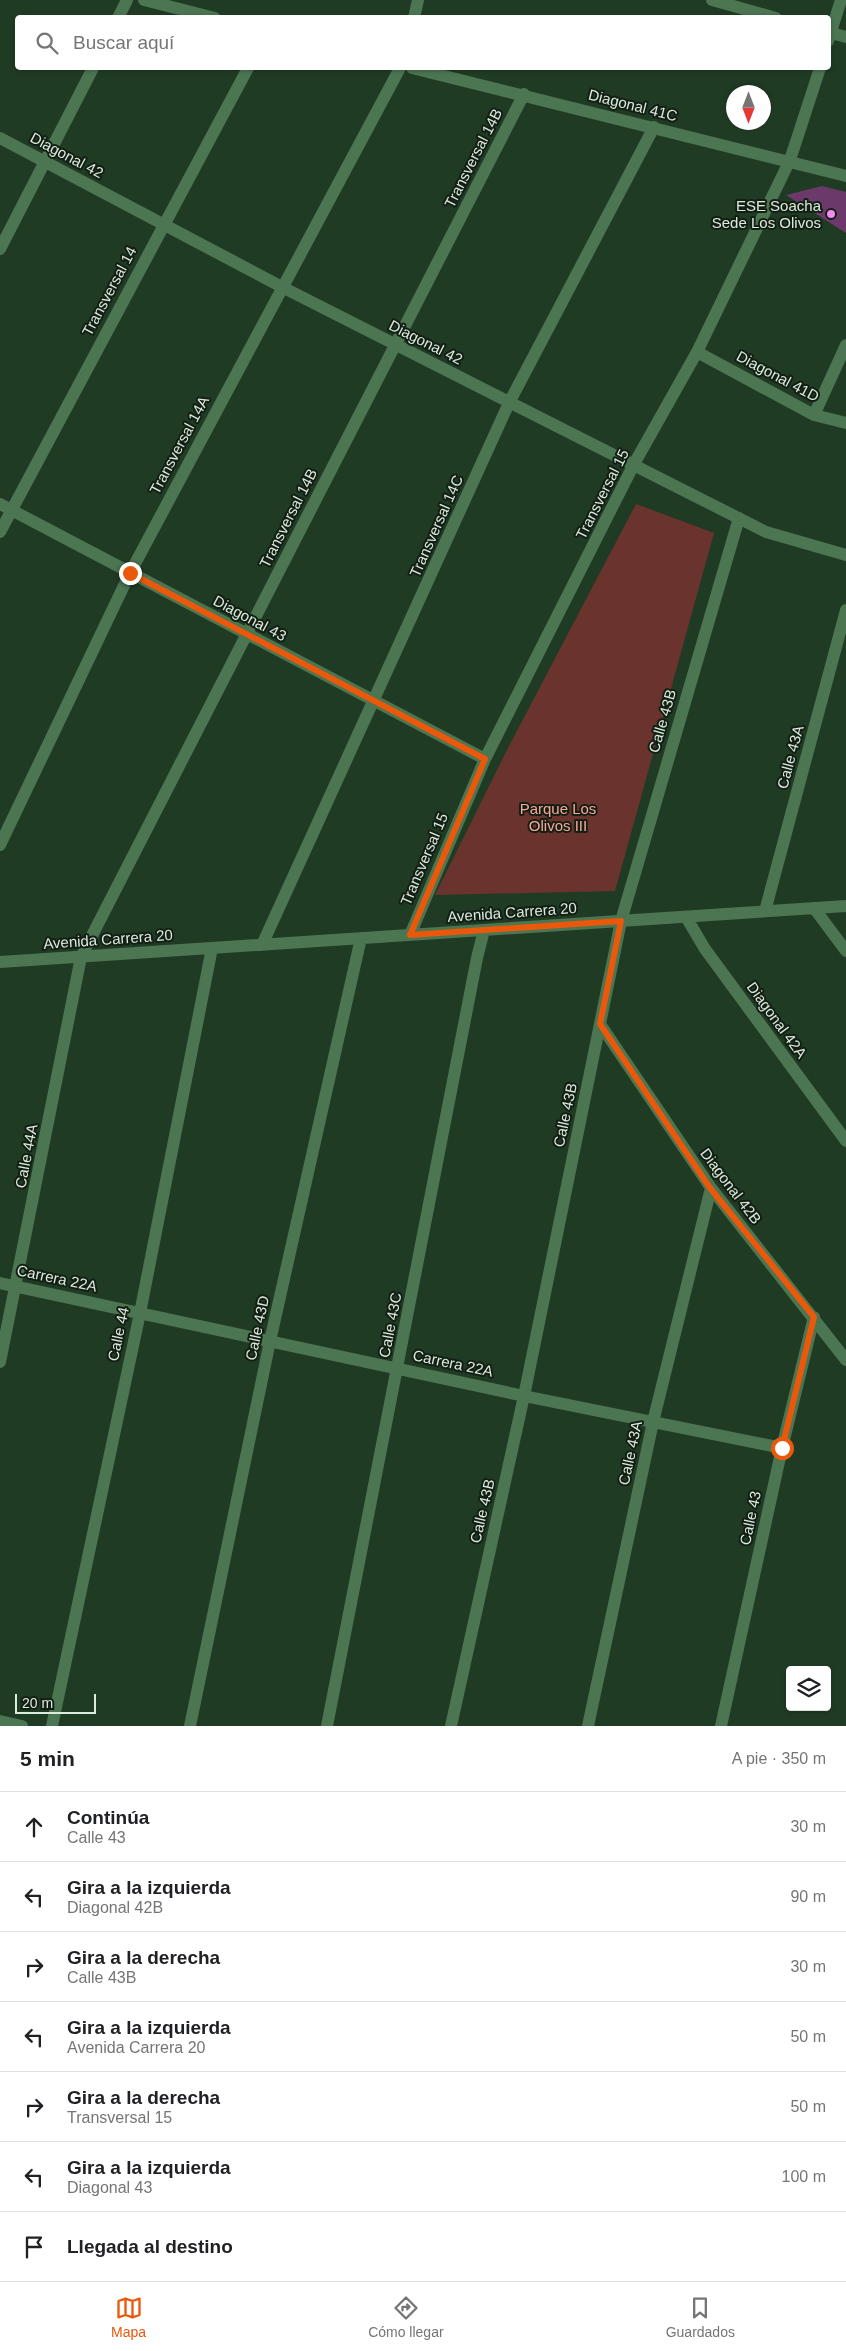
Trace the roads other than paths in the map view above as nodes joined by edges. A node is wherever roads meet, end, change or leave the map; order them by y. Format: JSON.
{"nodes":[{"id":1,"x":127,"y":0,"type":"edge"},
{"id":2,"x":144,"y":0,"type":"edge"},
{"id":3,"x":418,"y":0,"type":"edge"},
{"id":4,"x":712,"y":0,"type":"edge"},
{"id":5,"x":841,"y":0,"type":"edge"},
{"id":6,"x":120,"y":15,"type":"edge"},
{"id":7,"x":203,"y":15,"type":"edge"},
{"id":8,"x":415,"y":15,"type":"edge"},
{"id":9,"x":765,"y":15,"type":"edge"},
{"id":10,"x":831,"y":29,"type":"edge"},
{"id":11,"x":831,"y":35,"type":"edge"},
{"id":12,"x":846,"y":37,"type":"edge"},
{"id":13,"x":92,"y":70,"type":"edge"},
{"id":14,"x":247,"y":70,"type":"edge"},
{"id":15,"x":399,"y":70,"type":"edge"},
{"id":16,"x":421,"y":70,"type":"edge"},
{"id":17,"x":819,"y":70,"type":"edge"},
{"id":18,"x":524,"y":94,"type":"junction"},
{"id":19,"x":654,"y":127,"type":"junction"},
{"id":20,"x":0,"y":138,"type":"edge"},
{"id":21,"x":790,"y":160,"type":"junction"},
{"id":22,"x":45,"y":161,"type":"junction"},
{"id":23,"x":846,"y":176,"type":"edge"},
{"id":24,"x":163,"y":224,"type":"junction"},
{"id":25,"x":0,"y":249,"type":"edge"},
{"id":26,"x":282,"y":287,"type":"junction"},
{"id":27,"x":396,"y":344,"type":"junction"},
{"id":28,"x":846,"y":345,"type":"edge"},
{"id":29,"x":697,"y":352,"type":"junction"},
{"id":30,"x":510,"y":403,"type":"junction"},
{"id":31,"x":814,"y":415,"type":"junction"},
{"id":32,"x":846,"y":423,"type":"edge"},
{"id":33,"x":634,"y":464,"type":"junction"},
{"id":34,"x":5,"y":507,"type":"edge"},
{"id":35,"x":739,"y":518,"type":"junction"},
{"id":36,"x":0,"y":532,"type":"edge"},
{"id":37,"x":846,"y":555,"type":"edge"},
{"id":38,"x":130,"y":573,"type":"junction"},
{"id":39,"x":846,"y":610,"type":"edge"},
{"id":40,"x":247,"y":634,"type":"junction"},
{"id":41,"x":374,"y":701,"type":"junction"},
{"id":42,"x":485,"y":759,"type":"junction"},
{"id":43,"x":0,"y":845,"type":"edge"},
{"id":44,"x":846,"y":906,"type":"edge"},
{"id":45,"x":814,"y":908,"type":"junction"},
{"id":46,"x":765,"y":911,"type":"junction"},
{"id":47,"x":686,"y":917,"type":"junction"},
{"id":48,"x":621,"y":921,"type":"junction"},
{"id":49,"x":484,"y":930,"type":"junction"},
{"id":50,"x":410,"y":935,"type":"junction"},
{"id":51,"x":361,"y":938,"type":"junction"},
{"id":52,"x":262,"y":945,"type":"junction"},
{"id":53,"x":212,"y":948,"type":"junction"},
{"id":54,"x":846,"y":951,"type":"edge"},
{"id":55,"x":82,"y":956,"type":"junction"},
{"id":56,"x":0,"y":962,"type":"edge"},
{"id":57,"x":600,"y":1024,"type":"junction"},
{"id":58,"x":846,"y":1141,"type":"edge"},
{"id":59,"x":710,"y":1188,"type":"junction"},
{"id":60,"x":0,"y":1283,"type":"edge"},
{"id":61,"x":16,"y":1286,"type":"junction"},
{"id":62,"x":140,"y":1313,"type":"junction"},
{"id":63,"x":814,"y":1317,"type":"junction"},
{"id":64,"x":270,"y":1341,"type":"junction"},
{"id":65,"x":846,"y":1360,"type":"edge"},
{"id":66,"x":0,"y":1362,"type":"edge"},
{"id":67,"x":398,"y":1368,"type":"junction"},
{"id":68,"x":524,"y":1396,"type":"junction"},
{"id":69,"x":653,"y":1422,"type":"junction"},
{"id":70,"x":782,"y":1448,"type":"junction"},
{"id":71,"x":0,"y":1721,"type":"edge"},
{"id":72,"x":22,"y":1726,"type":"edge"},
{"id":73,"x":52,"y":1726,"type":"edge"},
{"id":74,"x":190,"y":1726,"type":"edge"},
{"id":75,"x":327,"y":1726,"type":"edge"},
{"id":76,"x":451,"y":1726,"type":"edge"},
{"id":77,"x":588,"y":1726,"type":"edge"},
{"id":78,"x":721,"y":1726,"type":"edge"}],
"edges":[{"from":1,"to":6,"type":"street"},
{"from":2,"to":7,"type":"street"},
{"from":3,"to":8,"type":"street"},
{"from":4,"to":9,"type":"street"},
{"from":5,"to":10,"type":"street"},
{"from":11,"to":12,"type":"street"},
{"from":13,"to":22,"type":"street"},
{"from":14,"to":24,"type":"street","name":"Transversal 14"},
{"from":15,"to":26,"type":"street","name":"Transversal 14A"},
{"from":16,"to":18,"type":"street","name":"Diagonal 41C"},
{"from":17,"to":21,"type":"street","name":"Transversal 15"},
{"from":18,"to":19,"type":"street","name":"Diagonal 41C"},
{"from":18,"to":27,"type":"street","name":"Transversal 14B"},
{"from":19,"to":21,"type":"street","name":"Diagonal 41C"},
{"from":19,"to":30,"type":"street","name":"Transversal 14C"},
{"from":20,"to":22,"type":"street","name":"Diagonal 42"},
{"from":21,"to":23,"type":"street","name":"Diagonal 41C"},
{"from":21,"to":29,"type":"street","name":"Transversal 15"},
{"from":22,"to":24,"type":"street","name":"Diagonal 42"},
{"from":22,"to":25,"type":"street"},
{"from":24,"to":26,"type":"street","name":"Diagonal 42"},
{"from":24,"to":34,"type":"street","name":"Transversal 14"},
{"from":26,"to":27,"type":"street","name":"Diagonal 42"},
{"from":26,"to":38,"type":"street","name":"Transversal 14A"},
{"from":27,"to":30,"type":"street","name":"Diagonal 42"},
{"from":27,"to":40,"type":"street","name":"Transversal 14B"},
{"from":28,"to":31,"type":"street"},
{"from":29,"to":31,"type":"street","name":"Diagonal 41D"},
{"from":29,"to":33,"type":"street","name":"Transversal 15"},
{"from":30,"to":33,"type":"street","name":"Diagonal 42"},
{"from":30,"to":41,"type":"street","name":"Transversal 14C"},
{"from":31,"to":32,"type":"street","name":"Diagonal 41D"},
{"from":33,"to":35,"type":"street","name":"Diagonal 42"},
{"from":33,"to":42,"type":"street","name":"Transversal 15"},
{"from":34,"to":36,"type":"street","name":"Transversal 14"},
{"from":34,"to":38,"type":"street","name":"Diagonal 43"},
{"from":35,"to":37,"type":"street","name":"Diagonal 42"},
{"from":35,"to":48,"type":"street","name":"Calle 43B"},
{"from":38,"to":40,"type":"street","name":"Diagonal 43"},
{"from":38,"to":43,"type":"street","name":"Transversal 14A"},
{"from":39,"to":46,"type":"street","name":"Calle 43A"},
{"from":40,"to":41,"type":"street","name":"Diagonal 43"},
{"from":40,"to":55,"type":"street","name":"Transversal 14B"},
{"from":41,"to":42,"type":"street","name":"Diagonal 43"},
{"from":41,"to":52,"type":"street","name":"Transversal 14C"},
{"from":42,"to":50,"type":"street","name":"Transversal 15"},
{"from":44,"to":45,"type":"street","name":"Avenida Carrera 20"},
{"from":45,"to":46,"type":"street","name":"Avenida Carrera 20"},
{"from":45,"to":54,"type":"street"},
{"from":46,"to":47,"type":"street","name":"Avenida Carrera 20"},
{"from":47,"to":48,"type":"street","name":"Avenida Carrera 20"},
{"from":47,"to":58,"type":"street","name":"Diagonal 42A"},
{"from":48,"to":49,"type":"street","name":"Avenida Carrera 20"},
{"from":48,"to":57,"type":"street","name":"Calle 43B"},
{"from":49,"to":50,"type":"street","name":"Avenida Carrera 20"},
{"from":49,"to":67,"type":"street","name":"Calle 43C"},
{"from":50,"to":51,"type":"street","name":"Avenida Carrera 20"},
{"from":51,"to":52,"type":"street","name":"Avenida Carrera 20"},
{"from":51,"to":64,"type":"street","name":"Calle 43D"},
{"from":52,"to":53,"type":"street","name":"Avenida Carrera 20"},
{"from":53,"to":55,"type":"street","name":"Avenida Carrera 20"},
{"from":53,"to":62,"type":"street","name":"Calle 44"},
{"from":55,"to":56,"type":"street","name":"Avenida Carrera 20"},
{"from":55,"to":61,"type":"street","name":"Calle 44A"},
{"from":57,"to":59,"type":"street","name":"Diagonal 42B"},
{"from":57,"to":68,"type":"street","name":"Calle 43B"},
{"from":59,"to":63,"type":"street","name":"Diagonal 42B"},
{"from":59,"to":69,"type":"street","name":"Calle 43A"},
{"from":60,"to":61,"type":"street","name":"Carrera 22A"},
{"from":61,"to":62,"type":"street","name":"Carrera 22A"},
{"from":61,"to":66,"type":"street","name":"Calle 44A"},
{"from":62,"to":64,"type":"street","name":"Carrera 22A"},
{"from":62,"to":73,"type":"street","name":"Calle 44"},
{"from":63,"to":65,"type":"street","name":"Diagonal 42B"},
{"from":63,"to":70,"type":"street","name":"Calle 43"},
{"from":64,"to":67,"type":"street","name":"Carrera 22A"},
{"from":64,"to":74,"type":"street","name":"Calle 43D"},
{"from":67,"to":68,"type":"street","name":"Carrera 22A"},
{"from":67,"to":75,"type":"street","name":"Calle 43C"},
{"from":68,"to":69,"type":"street","name":"Carrera 22A"},
{"from":68,"to":76,"type":"street","name":"Calle 43B"},
{"from":69,"to":70,"type":"street","name":"Carrera 22A"},
{"from":69,"to":77,"type":"street","name":"Calle 43A"},
{"from":70,"to":78,"type":"street","name":"Calle 43"},
{"from":71,"to":72,"type":"street"}]}
